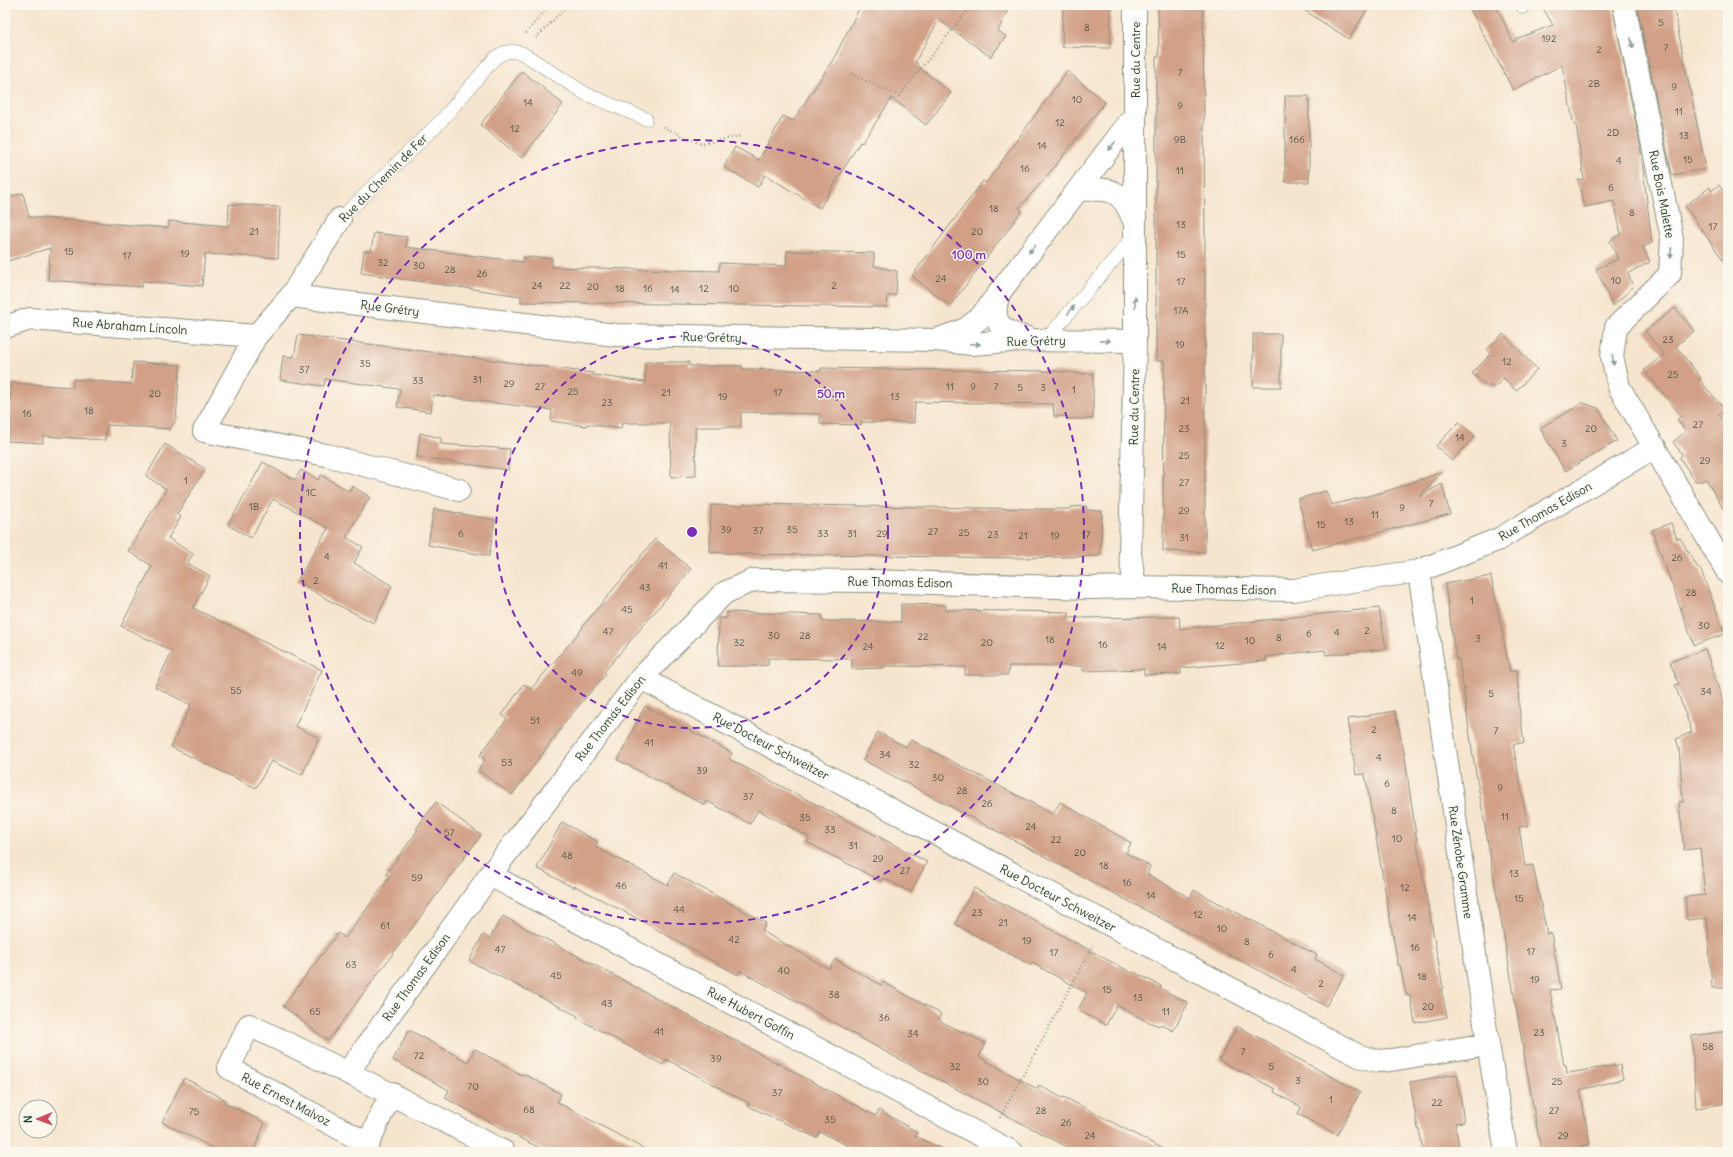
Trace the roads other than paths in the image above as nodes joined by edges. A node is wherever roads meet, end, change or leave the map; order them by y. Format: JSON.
{"nodes":[{"id":1,"x":1135,"y":5,"type":"edge"},
{"id":2,"x":1624,"y":5,"type":"edge"},
{"id":3,"x":1135,"y":115,"type":"junction"},
{"id":4,"x":646,"y":119,"type":"road end"},
{"id":5,"x":1078,"y":190,"type":"junction"},
{"id":6,"x":340,"y":219,"type":"joint"},
{"id":7,"x":1135,"y":231,"type":"junction"},
{"id":8,"x":1001,"y":290,"type":"junction"},
{"id":9,"x":291,"y":296,"type":"junction"},
{"id":10,"x":5,"y":327,"type":"edge"},
{"id":11,"x":256,"y":336,"type":"junction"},
{"id":12,"x":936,"y":340,"type":"junction"},
{"id":13,"x":1042,"y":340,"type":"junction"},
{"id":14,"x":1135,"y":341,"type":"junction"},
{"id":15,"x":1656,"y":447,"type":"junction"},
{"id":16,"x":459,"y":490,"type":"dead end"},
{"id":17,"x":1419,"y":571,"type":"junction"},
{"id":18,"x":1728,"y":573,"type":"edge"},
{"id":19,"x":1135,"y":587,"type":"junction"},
{"id":20,"x":641,"y":678,"type":"junction"},
{"id":21,"x":490,"y":875,"type":"junction"},
{"id":22,"x":1488,"y":1044,"type":"junction"},
{"id":23,"x":348,"y":1072,"type":"junction"},
{"id":24,"x":391,"y":1093,"type":"junction"},
{"id":25,"x":504,"y":1152,"type":"edge"},
{"id":26,"x":1012,"y":1152,"type":"edge"},
{"id":27,"x":1506,"y":1152,"type":"edge"}],
"edges":[{"from":1,"to":3,"type":"street","name":"Rue du Centre"},
{"from":2,"to":15,"type":"street","name":"Rue Bois Malette","one_way":true},
{"from":3,"to":5,"type":"street","name":"Rue du Centre","one_way":true},
{"from":3,"to":7,"type":"street","name":"Rue du Centre"},
{"from":4,"to":6,"type":"lane","name":"Rue du Chemin de Fer"},
{"from":5,"to":7,"type":"street","name":"Rue du Centre"},
{"from":5,"to":8,"type":"street","name":"Rue du Centre","one_way":true},
{"from":6,"to":9,"type":"street","name":"Rue du Chemin de Fer"},
{"from":13,"to":7,"type":"lane","one_way":true},
{"from":14,"to":7,"type":"street","name":"Rue du Centre","one_way":true},
{"from":8,"to":12,"type":"street","name":"Rue du Centre"},
{"from":8,"to":13,"type":"street","name":"Rue du Centre"},
{"from":9,"to":11,"type":"street","name":"Rue du Chemin de Fer"},
{"from":9,"to":12,"type":"street","name":"Rue Grétry"},
{"from":10,"to":11,"type":"street","name":"Rue Abraham Lincoln"},
{"from":11,"to":16,"type":"street","name":"Rue du Chemin de Fer"},
{"from":12,"to":13,"type":"street","name":"Rue Grétry","one_way":true},
{"from":13,"to":14,"type":"street","name":"Rue Grétry","one_way":true},
{"from":14,"to":19,"type":"street","name":"Rue du Centre"},
{"from":15,"to":17,"type":"street","name":"Rue Thomas Edison"},
{"from":15,"to":18,"type":"street","name":"Rue Bois Malette"},
{"from":17,"to":19,"type":"street","name":"Rue Thomas Edison"},
{"from":17,"to":22,"type":"street","name":"Rue Zénobe Gramme"},
{"from":19,"to":20,"type":"street","name":"Rue Thomas Edison"},
{"from":20,"to":21,"type":"street","name":"Rue Thomas Edison"},
{"from":20,"to":22,"type":"street","name":"Rue Docteur Schweitzer"},
{"from":21,"to":23,"type":"street","name":"Rue Thomas Edison"},
{"from":21,"to":26,"type":"street","name":"Rue Hubert Goffin"},
{"from":22,"to":27,"type":"street","name":"Rue Zénobe Gramme"},
{"from":23,"to":24,"type":"street","name":"Rue Ernest Malvoz"},
{"from":23,"to":24,"type":"street","name":"Rue Ernest Malvoz"},
{"from":24,"to":25,"type":"street","name":"Rue Ernest Malvoz"}]}
